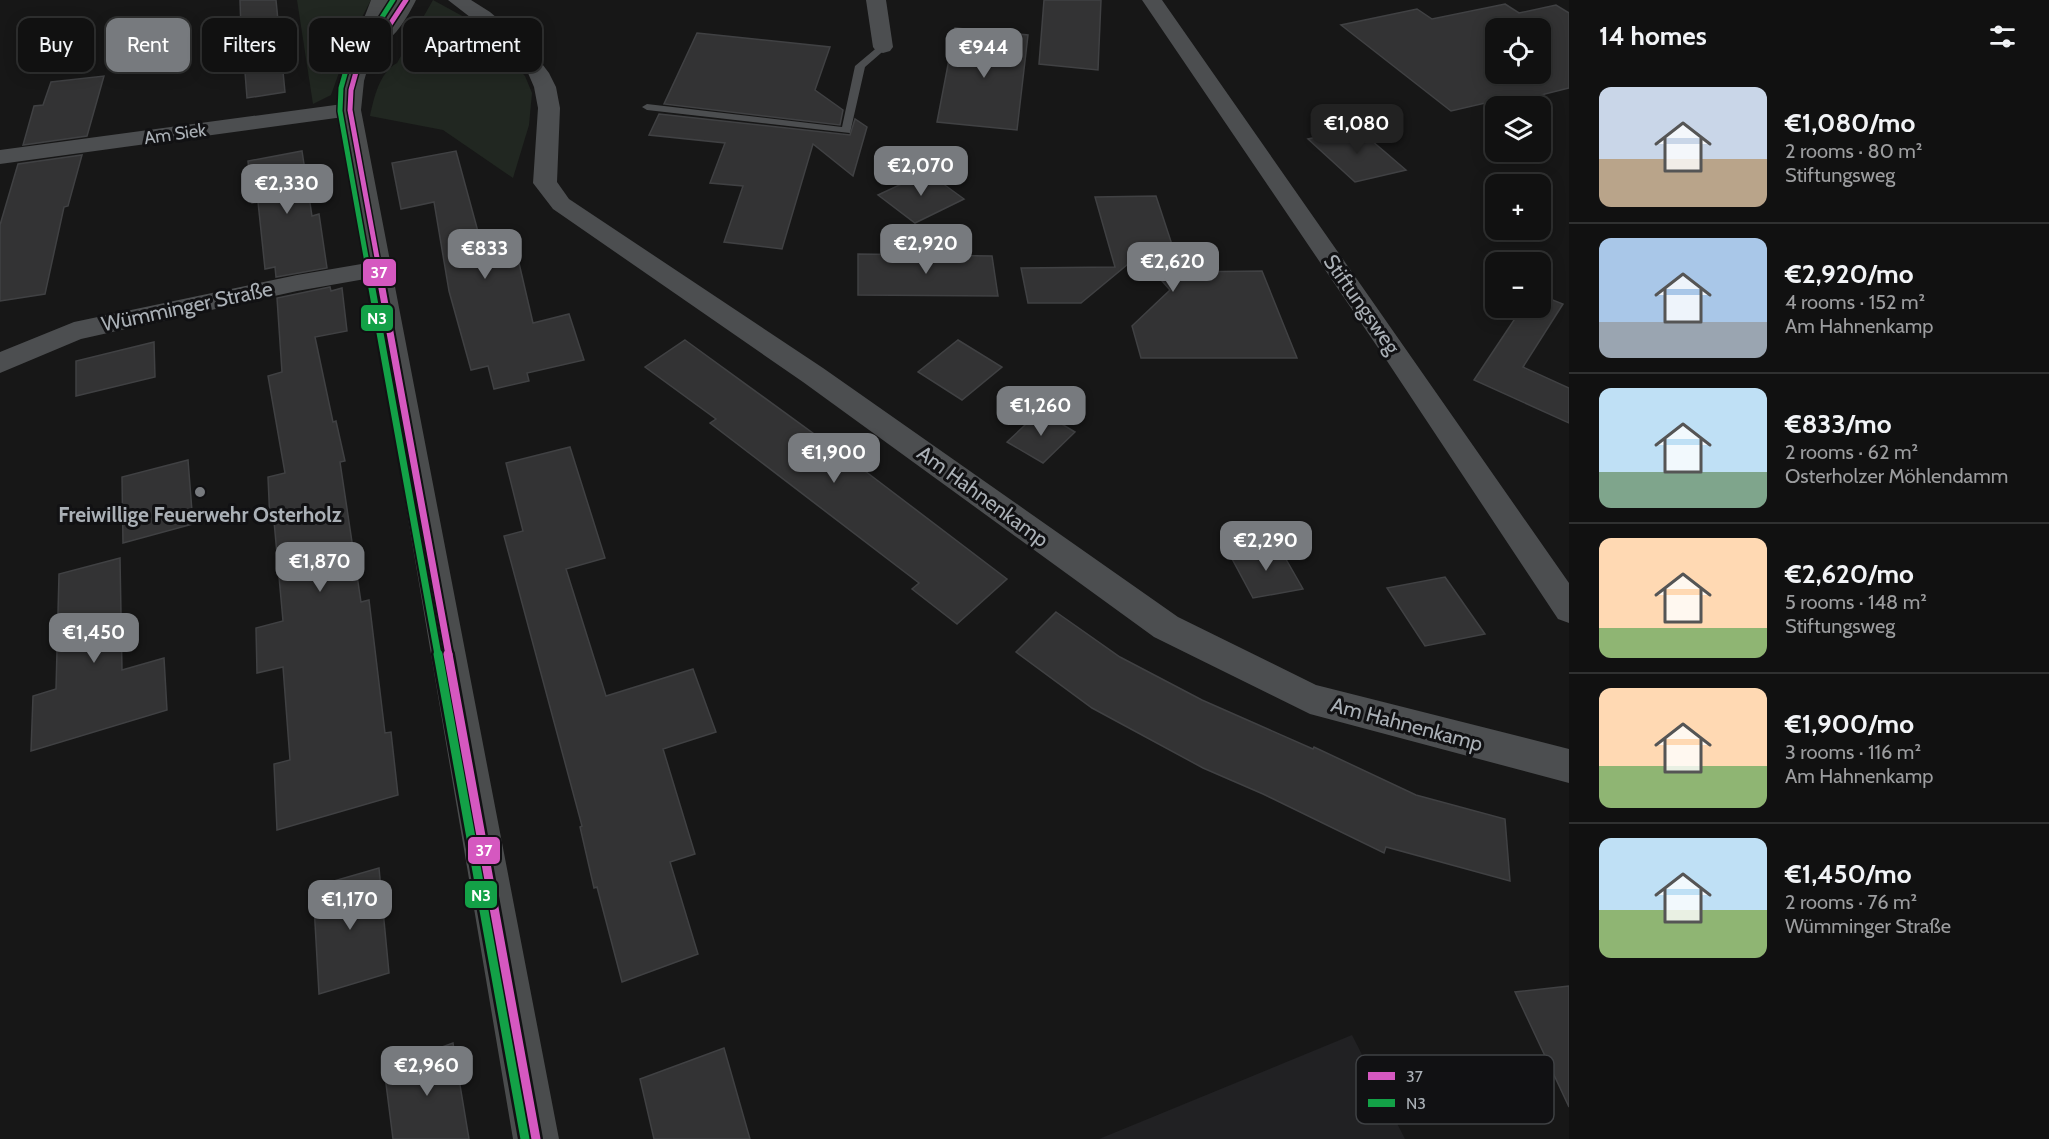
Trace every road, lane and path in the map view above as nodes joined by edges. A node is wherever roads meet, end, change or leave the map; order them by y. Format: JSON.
{"nodes":[{"id":1,"x":381,"y":0,"type":"edge"},
{"id":2,"x":406,"y":0,"type":"edge"},
{"id":3,"x":458,"y":0,"type":"edge"},
{"id":4,"x":876,"y":0,"type":"edge"},
{"id":5,"x":1152,"y":0,"type":"edge"},
{"id":6,"x":374,"y":18,"type":"edge"},
{"id":7,"x":391,"y":23,"type":"edge"},
{"id":8,"x":883,"y":47,"type":"joint"},
{"id":9,"x":356,"y":72,"type":"edge"},
{"id":10,"x":647,"y":106,"type":"dead end"},
{"id":11,"x":350,"y":110,"type":"junction"},
{"id":12,"x":0,"y":158,"type":"edge"},
{"id":13,"x":379,"y":269,"type":"junction"},
{"id":14,"x":0,"y":363,"type":"edge"},
{"id":15,"x":1569,"y":609,"type":"edge"},
{"id":16,"x":1569,"y":766,"type":"edge"},
{"id":17,"x":536,"y":1139,"type":"edge"}],
"edges":[{"from":1,"to":6,"type":"main road"},
{"from":2,"to":7,"type":"main road"},
{"from":3,"to":16,"type":"street","name":"Am Hahnenkamp"},
{"from":4,"to":8,"type":"street"},
{"from":5,"to":15,"type":"street","name":"Stiftungsweg"},
{"from":8,"to":10,"type":"lane"},
{"from":9,"to":11,"type":"main road"},
{"from":11,"to":12,"type":"street","name":"Am Siek"},
{"from":11,"to":13,"type":"main road"},
{"from":13,"to":14,"type":"street","name":"Wümminger Straße"},
{"from":13,"to":17,"type":"main road"}]}
